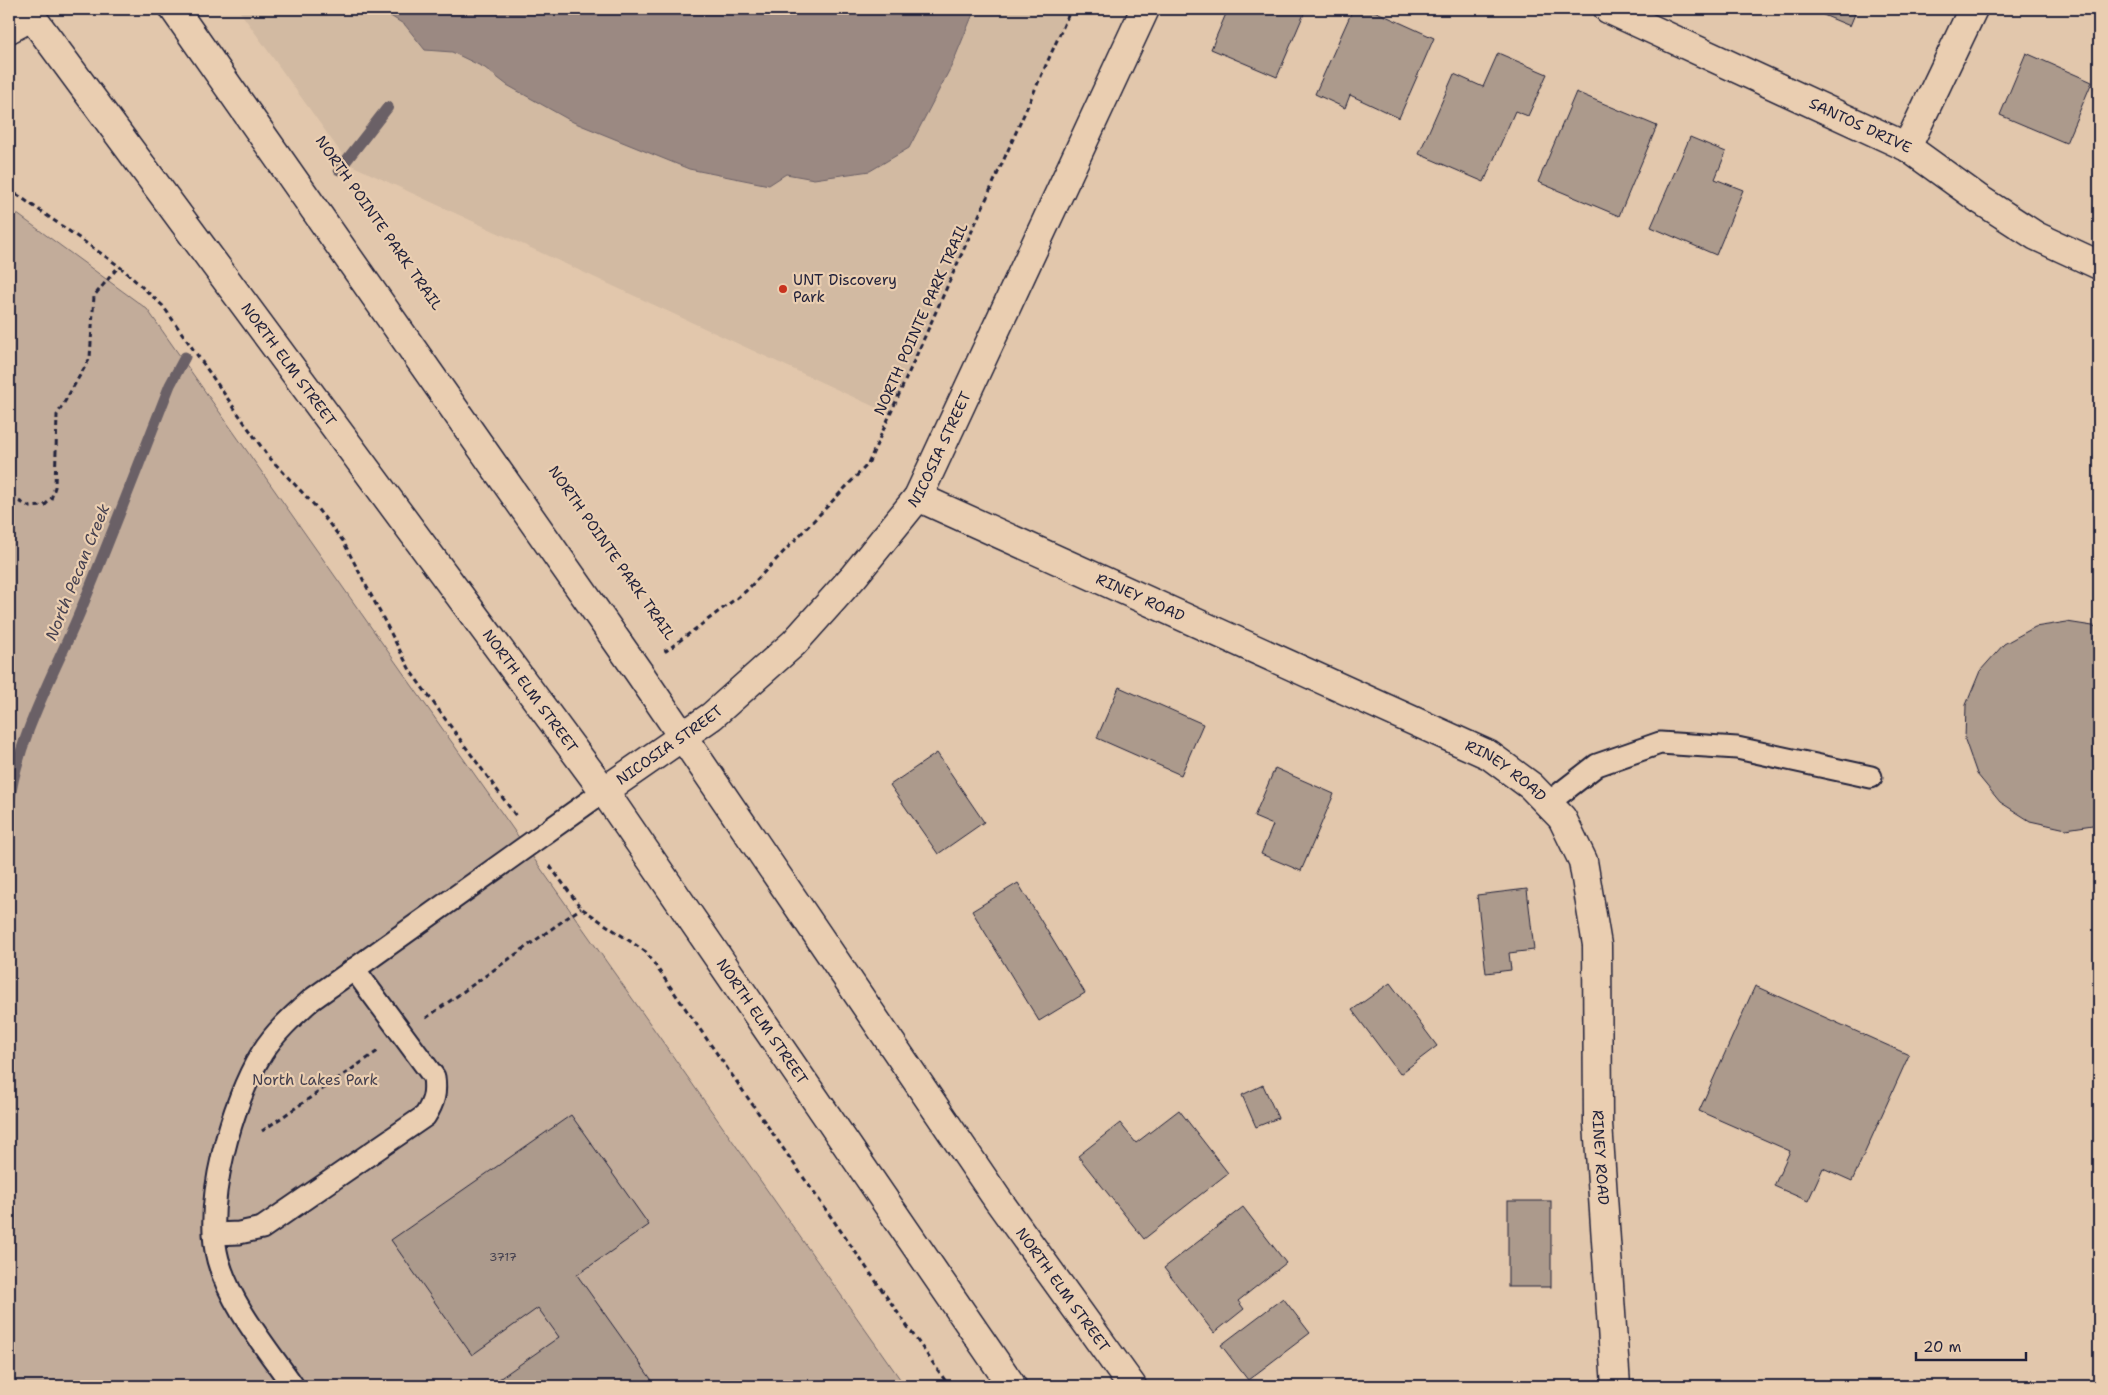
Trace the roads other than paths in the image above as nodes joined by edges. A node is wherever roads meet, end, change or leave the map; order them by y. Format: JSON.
{"nodes":[{"id":1,"x":174,"y":9,"type":"edge"},
{"id":2,"x":1145,"y":9,"type":"edge"},
{"id":3,"x":1608,"y":9,"type":"edge"},
{"id":4,"x":1973,"y":9,"type":"edge"},
{"id":5,"x":22,"y":18,"type":"edge"},
{"id":6,"x":1907,"y":147,"type":"junction"},
{"id":7,"x":2099,"y":265,"type":"edge"},
{"id":8,"x":918,"y":497,"type":"junction"},
{"id":9,"x":683,"y":736,"type":"junction"},
{"id":10,"x":1871,"y":777,"type":"dead end"},
{"id":11,"x":604,"y":792,"type":"junction"},
{"id":12,"x":1548,"y":803,"type":"junction"},
{"id":13,"x":354,"y":968,"type":"junction"},
{"id":14,"x":214,"y":1234,"type":"junction"},
{"id":15,"x":293,"y":1386,"type":"edge"},
{"id":16,"x":1012,"y":1386,"type":"edge"},
{"id":17,"x":1132,"y":1386,"type":"edge"},
{"id":18,"x":1616,"y":1386,"type":"edge"}],
"edges":[{"from":1,"to":9,"type":"main road","name":"NORTH ELM STREET"},
{"from":2,"to":8,"type":"main road","name":"NICOSIA STREET"},
{"from":3,"to":6,"type":"main road","name":"SANTOS DRIVE"},
{"from":4,"to":6,"type":"main road"},
{"from":5,"to":11,"type":"main road","name":"NORTH ELM STREET"},
{"from":6,"to":7,"type":"main road","name":"SANTOS DRIVE"},
{"from":8,"to":9,"type":"main road","name":"NICOSIA STREET"},
{"from":8,"to":12,"type":"main road","name":"RINEY ROAD"},
{"from":9,"to":11,"type":"main road","name":"NICOSIA STREET"},
{"from":9,"to":17,"type":"main road","name":"NORTH ELM STREET"},
{"from":10,"to":12,"type":"lane"},
{"from":11,"to":13,"type":"lane"},
{"from":11,"to":16,"type":"main road","name":"NORTH ELM STREET"},
{"from":12,"to":18,"type":"main road","name":"RINEY ROAD"},
{"from":13,"to":14,"type":"lane"},
{"from":13,"to":14,"type":"lane"},
{"from":14,"to":15,"type":"lane"}]}
